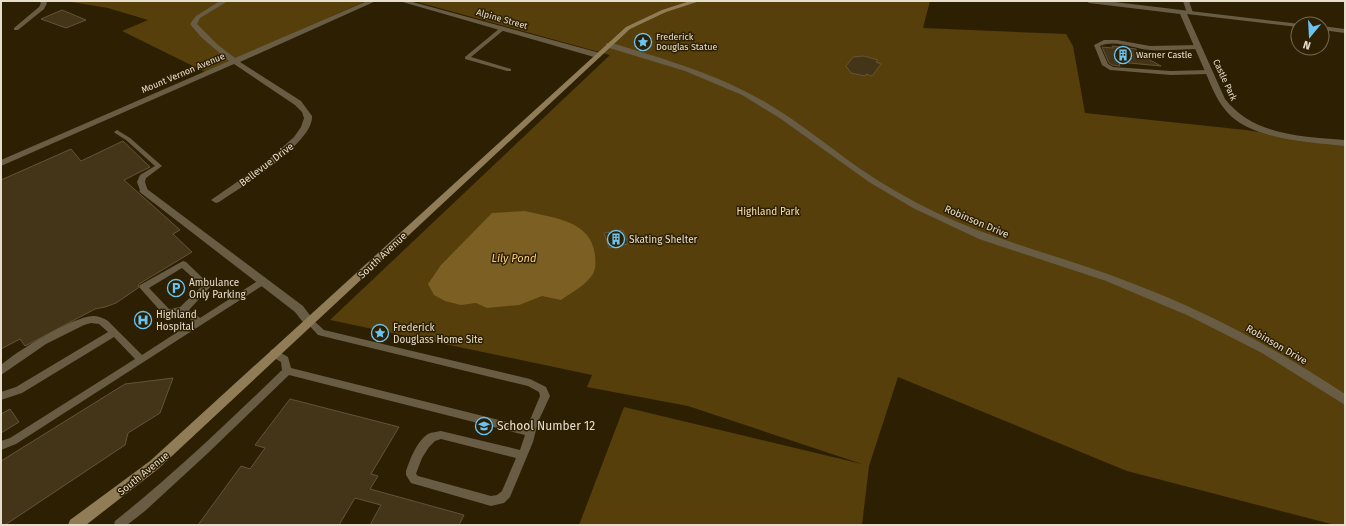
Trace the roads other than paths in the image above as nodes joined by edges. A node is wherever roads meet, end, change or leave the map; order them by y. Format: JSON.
{"nodes":[{"id":1,"x":42,"y":1,"type":"edge"},
{"id":2,"x":225,"y":1,"type":"edge"},
{"id":3,"x":373,"y":1,"type":"edge"},
{"id":4,"x":402,"y":1,"type":"edge"},
{"id":5,"x":697,"y":1,"type":"edge"},
{"id":6,"x":1088,"y":1,"type":"edge"},
{"id":7,"x":1186,"y":1,"type":"edge"},
{"id":8,"x":1187,"y":12,"type":"junction"},
{"id":9,"x":1290,"y":24,"type":"edge"},
{"id":10,"x":16,"y":29,"type":"dead end"},
{"id":11,"x":502,"y":29,"type":"junction"},
{"id":12,"x":1330,"y":29,"type":"edge"},
{"id":13,"x":1345,"y":31,"type":"edge"},
{"id":14,"x":609,"y":45,"type":"junction"},
{"id":15,"x":1198,"y":47,"type":"junction"},
{"id":16,"x":597,"y":55,"type":"junction"},
{"id":17,"x":236,"y":62,"type":"junction"},
{"id":18,"x":509,"y":70,"type":"dead end"},
{"id":19,"x":1209,"y":72,"type":"junction"},
{"id":20,"x":117,"y":132,"type":"dead end"},
{"id":21,"x":1345,"y":143,"type":"edge"},
{"id":22,"x":1,"y":163,"type":"edge"},
{"id":23,"x":144,"y":191,"type":"joint"},
{"id":24,"x":216,"y":200,"type":"dead end"},
{"id":25,"x":262,"y":282,"type":"junction"},
{"id":26,"x":183,"y":310,"type":"junction"},
{"id":27,"x":200,"y":322,"type":"junction"},
{"id":28,"x":310,"y":322,"type":"junction"},
{"id":29,"x":114,"y":333,"type":"junction"},
{"id":30,"x":274,"y":353,"type":"junction"},
{"id":31,"x":141,"y":360,"type":"junction"},
{"id":32,"x":1,"y":370,"type":"edge"},
{"id":33,"x":287,"y":371,"type":"junction"},
{"id":34,"x":1,"y":396,"type":"edge"},
{"id":35,"x":1345,"y":400,"type":"edge"},
{"id":36,"x":531,"y":432,"type":"junction"},
{"id":37,"x":1,"y":446,"type":"edge"},
{"id":38,"x":523,"y":455,"type":"junction"},
{"id":39,"x":75,"y":525,"type":"edge"},
{"id":40,"x":119,"y":525,"type":"edge"}],
"edges":[{"from":1,"to":10,"type":"street"},
{"from":2,"to":17,"type":"street"},
{"from":3,"to":17,"type":"street","name":"Mount Vernon Avenue"},
{"from":4,"to":11,"type":"street","name":"Alpine Street"},
{"from":5,"to":14,"type":"main road","name":"South Avenue"},
{"from":6,"to":8,"type":"street"},
{"from":7,"to":8,"type":"lane"},
{"from":8,"to":9,"type":"street"},
{"from":8,"to":15,"type":"street","name":"Castle Park"},
{"from":11,"to":16,"type":"street","name":"Alpine Street"},
{"from":11,"to":18,"type":"lane"},
{"from":12,"to":13,"type":"street"},
{"from":14,"to":16,"type":"main road","name":"South Avenue"},
{"from":14,"to":35,"type":"street","name":"Robinson Drive"},
{"from":15,"to":19,"type":"street","name":"Castle Park"},
{"from":15,"to":19,"type":"lane"},
{"from":16,"to":28,"type":"main road","name":"South Avenue"},
{"from":17,"to":22,"type":"street","name":"Mount Vernon Avenue"},
{"from":17,"to":24,"type":"street","name":"Bellevue Drive"},
{"from":19,"to":21,"type":"street","name":"Castle Park"},
{"from":20,"to":23,"type":"lane"},
{"from":23,"to":25,"type":"street"},
{"from":25,"to":27,"type":"lane"},
{"from":25,"to":28,"type":"street"},
{"from":26,"to":26,"type":"lane"},
{"from":26,"to":27,"type":"lane"},
{"from":27,"to":31,"type":"lane"},
{"from":28,"to":30,"type":"main road","name":"South Avenue"},
{"from":28,"to":36,"type":"lane"},
{"from":29,"to":31,"type":"lane"},
{"from":29,"to":32,"type":"lane"},
{"from":29,"to":34,"type":"lane"},
{"from":30,"to":33,"type":"lane"},
{"from":30,"to":39,"type":"main road","name":"South Avenue"},
{"from":31,"to":37,"type":"lane"},
{"from":33,"to":36,"type":"lane"},
{"from":33,"to":40,"type":"lane"},
{"from":36,"to":38,"type":"lane"},
{"from":38,"to":38,"type":"lane"}]}
